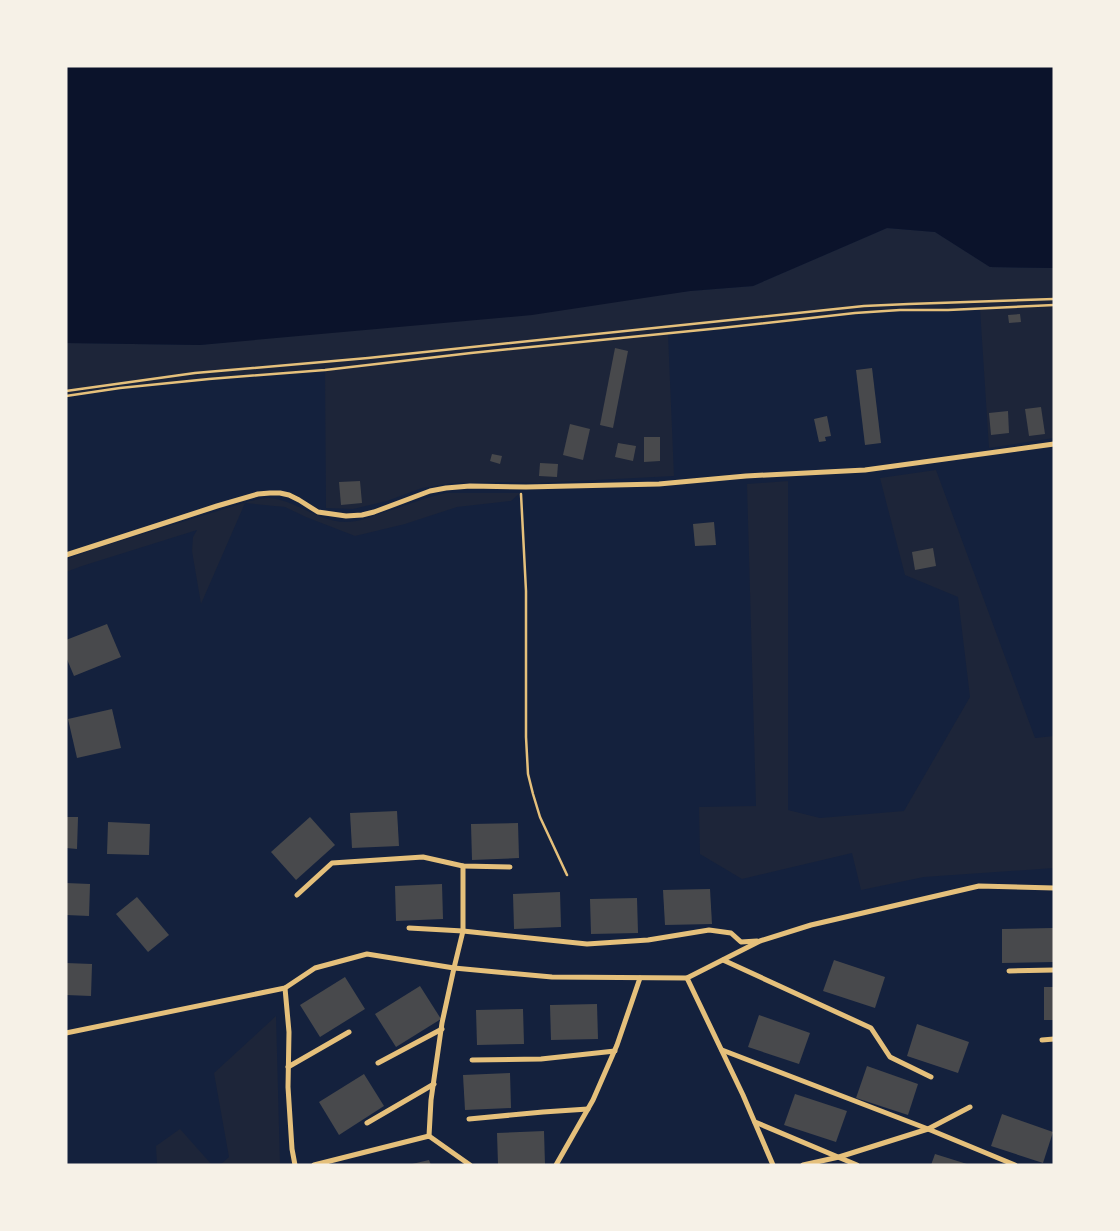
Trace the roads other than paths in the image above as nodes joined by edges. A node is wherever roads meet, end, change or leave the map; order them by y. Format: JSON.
{"nodes":[{"id":1,"x":1054,"y":444,"type":"edge"},
{"id":2,"x":66,"y":555,"type":"edge"},
{"id":3,"x":463,"y":866,"type":"junction"},
{"id":4,"x":510,"y":867,"type":"dead end"},
{"id":5,"x":1054,"y":888,"type":"edge"},
{"id":6,"x":297,"y":894,"type":"dead end"},
{"id":7,"x":409,"y":928,"type":"dead end"},
{"id":8,"x":463,"y":931,"type":"junction"},
{"id":9,"x":760,"y":941,"type":"junction"},
{"id":10,"x":723,"y":960,"type":"junction"},
{"id":11,"x":454,"y":968,"type":"junction"},
{"id":12,"x":1054,"y":970,"type":"edge"},
{"id":13,"x":1009,"y":971,"type":"dead end"},
{"id":14,"x":640,"y":978,"type":"junction"},
{"id":15,"x":687,"y":978,"type":"junction"},
{"id":16,"x":285,"y":988,"type":"junction"},
{"id":17,"x":442,"y":1029,"type":"junction"},
{"id":18,"x":349,"y":1032,"type":"dead end"},
{"id":19,"x":66,"y":1034,"type":"edge"},
{"id":20,"x":1054,"y":1039,"type":"edge"},
{"id":21,"x":1042,"y":1040,"type":"dead end"},
{"id":22,"x":722,"y":1050,"type":"junction"},
{"id":23,"x":614,"y":1051,"type":"junction"},
{"id":24,"x":472,"y":1060,"type":"dead end"},
{"id":25,"x":378,"y":1063,"type":"dead end"},
{"id":26,"x":288,"y":1067,"type":"junction"},
{"id":27,"x":931,"y":1077,"type":"dead end"},
{"id":28,"x":434,"y":1084,"type":"junction"},
{"id":29,"x":970,"y":1107,"type":"dead end"},
{"id":30,"x":588,"y":1109,"type":"junction"},
{"id":31,"x":469,"y":1119,"type":"dead end"},
{"id":32,"x":755,"y":1122,"type":"junction"},
{"id":33,"x":367,"y":1123,"type":"dead end"},
{"id":34,"x":928,"y":1129,"type":"junction"},
{"id":35,"x":429,"y":1136,"type":"junction"},
{"id":36,"x":839,"y":1157,"type":"junction"},
{"id":37,"x":295,"y":1165,"type":"edge"},
{"id":38,"x":314,"y":1165,"type":"edge"},
{"id":39,"x":470,"y":1165,"type":"edge"},
{"id":40,"x":556,"y":1165,"type":"edge"},
{"id":41,"x":773,"y":1165,"type":"edge"},
{"id":42,"x":803,"y":1165,"type":"edge"},
{"id":43,"x":858,"y":1165,"type":"edge"},
{"id":44,"x":1014,"y":1165,"type":"edge"}],
"edges":[{"from":1,"to":2,"type":"street"},
{"from":3,"to":4,"type":"street"},
{"from":3,"to":6,"type":"street"},
{"from":3,"to":8,"type":"street"},
{"from":5,"to":9,"type":"street"},
{"from":7,"to":8,"type":"street"},
{"from":8,"to":9,"type":"street"},
{"from":8,"to":11,"type":"street"},
{"from":9,"to":10,"type":"street"},
{"from":10,"to":15,"type":"street"},
{"from":10,"to":27,"type":"street"},
{"from":11,"to":14,"type":"street"},
{"from":11,"to":16,"type":"street"},
{"from":11,"to":17,"type":"street"},
{"from":12,"to":13,"type":"street"},
{"from":14,"to":15,"type":"street"},
{"from":14,"to":23,"type":"street"},
{"from":15,"to":22,"type":"street"},
{"from":16,"to":19,"type":"street"},
{"from":16,"to":26,"type":"street"},
{"from":17,"to":25,"type":"street"},
{"from":17,"to":28,"type":"street"},
{"from":18,"to":26,"type":"street"},
{"from":20,"to":21,"type":"street"},
{"from":22,"to":32,"type":"street"},
{"from":22,"to":34,"type":"street"},
{"from":23,"to":24,"type":"street"},
{"from":23,"to":30,"type":"street"},
{"from":26,"to":37,"type":"street"},
{"from":28,"to":33,"type":"street"},
{"from":28,"to":35,"type":"street"},
{"from":29,"to":34,"type":"street"},
{"from":30,"to":31,"type":"street"},
{"from":30,"to":40,"type":"street"},
{"from":32,"to":36,"type":"street"},
{"from":32,"to":41,"type":"street"},
{"from":34,"to":36,"type":"street"},
{"from":34,"to":44,"type":"street"},
{"from":35,"to":38,"type":"street"},
{"from":35,"to":39,"type":"street"},
{"from":36,"to":42,"type":"street"},
{"from":36,"to":43,"type":"street"}]}
